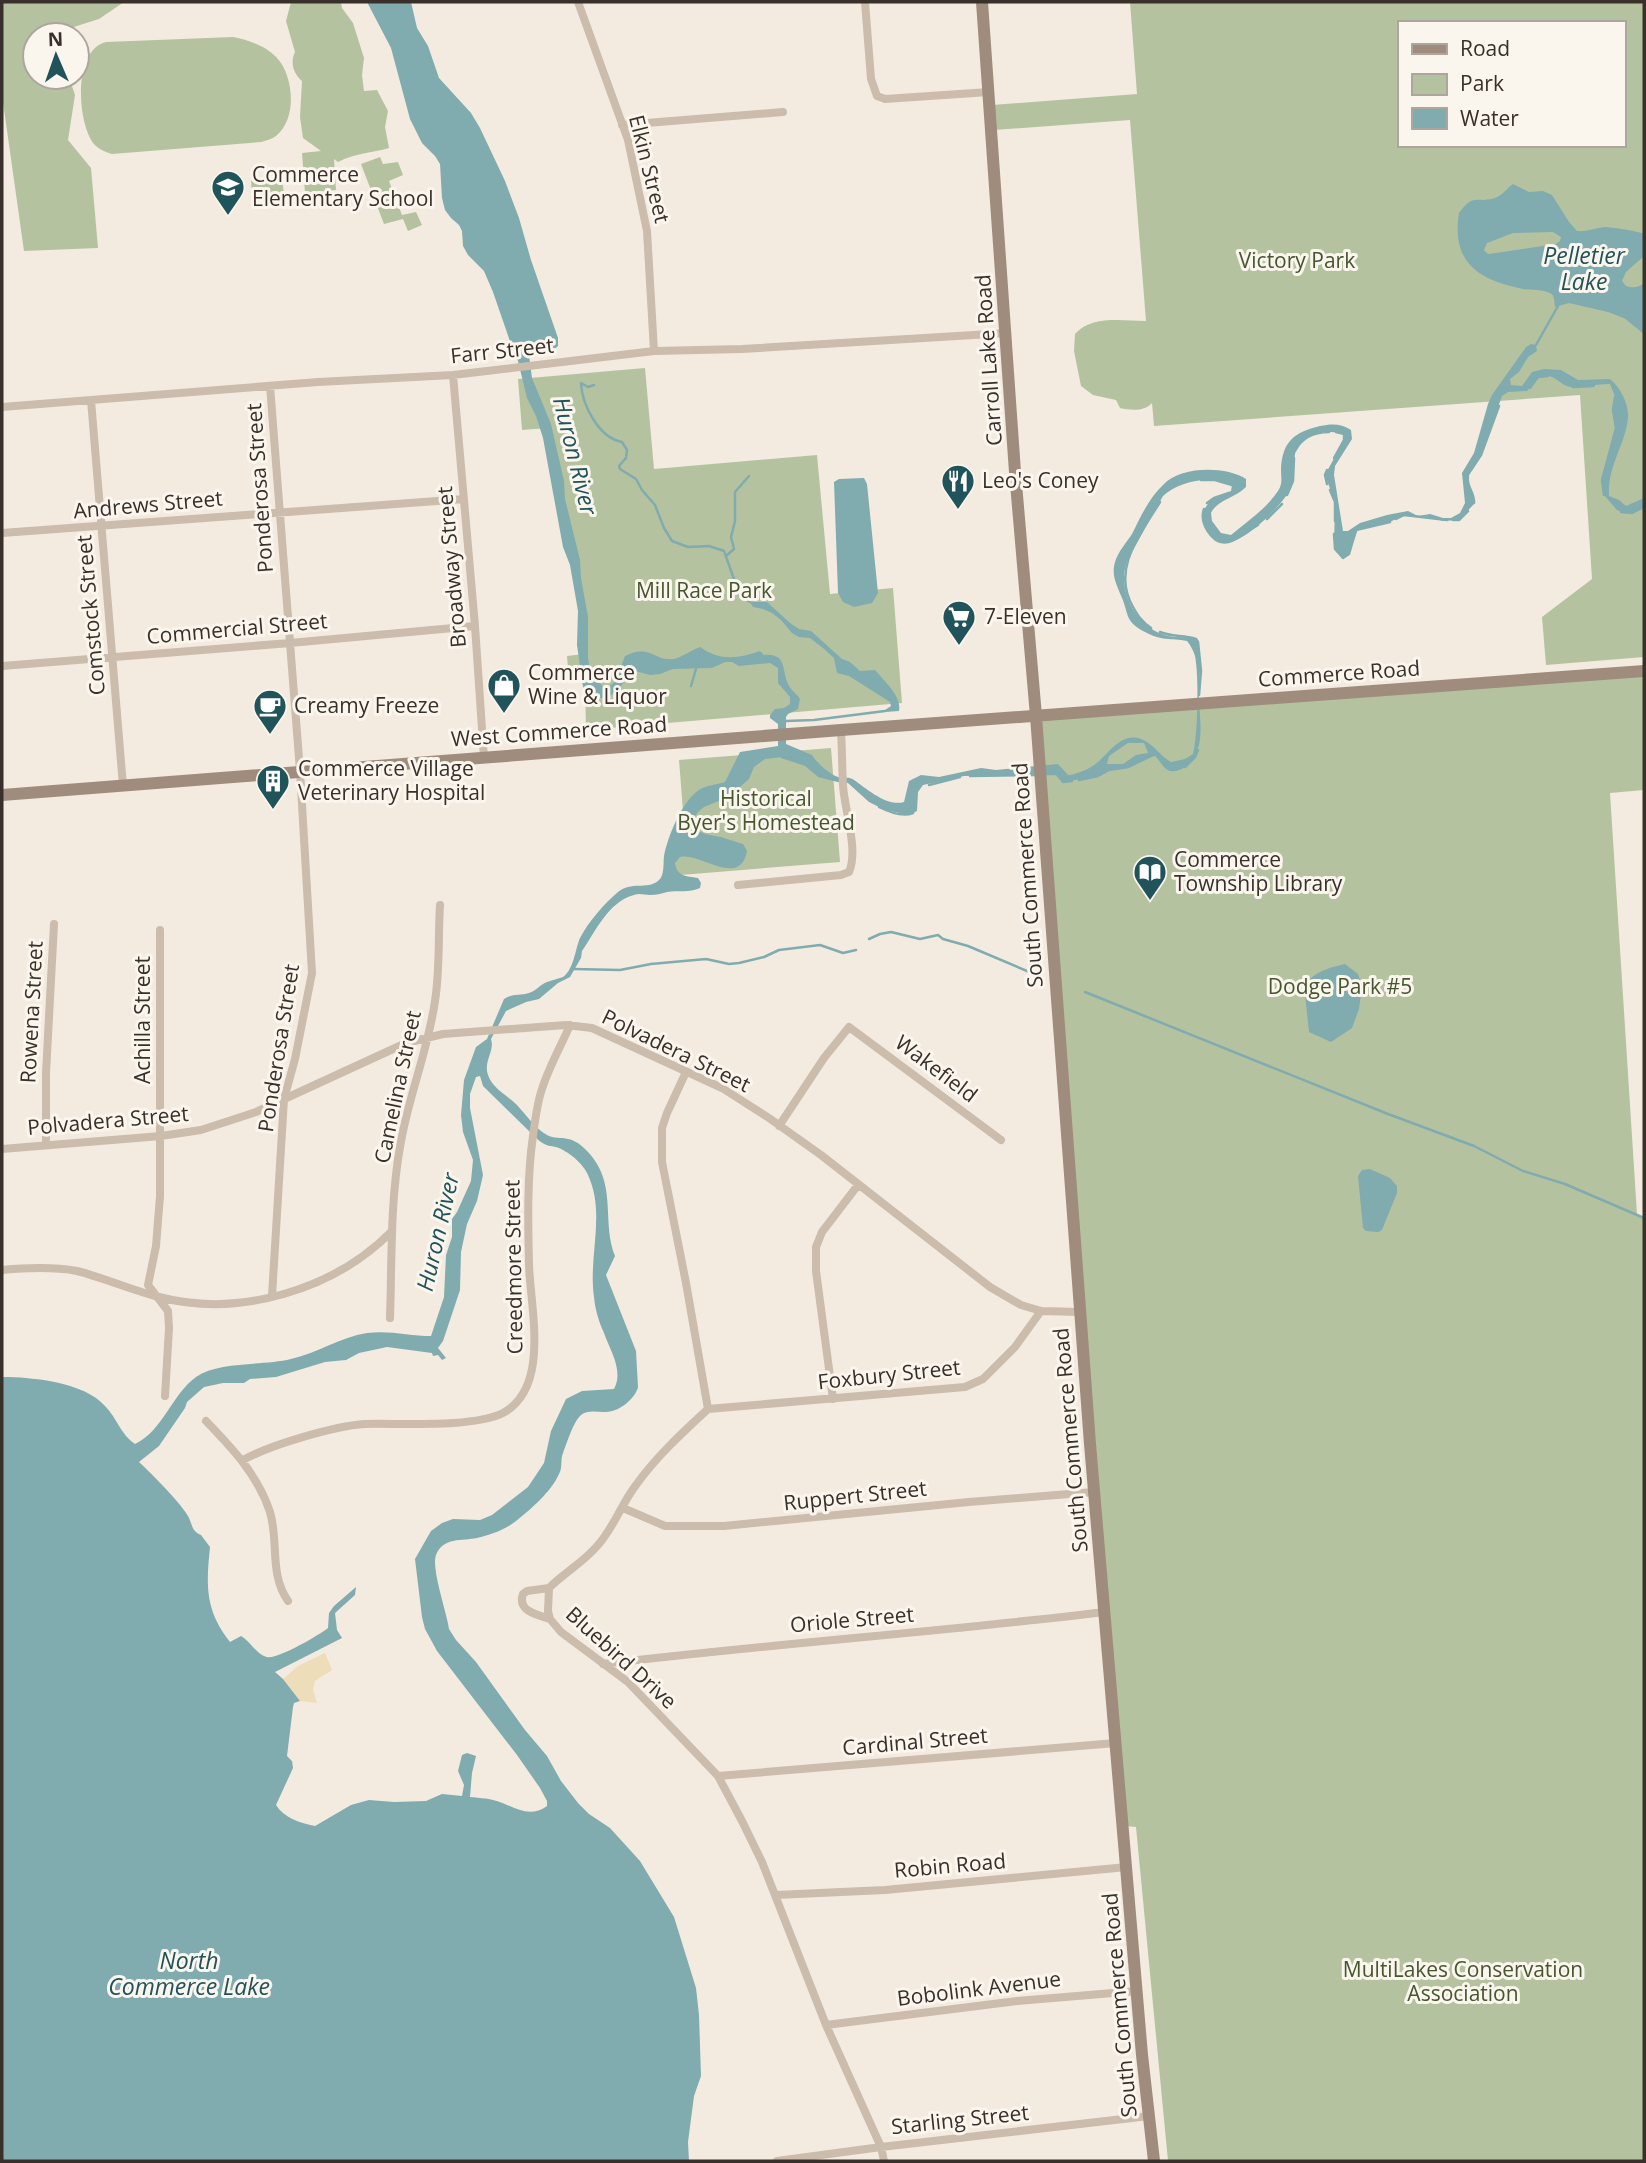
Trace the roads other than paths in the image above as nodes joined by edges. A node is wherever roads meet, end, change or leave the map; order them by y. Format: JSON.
{"nodes":[{"id":1,"x":578,"y":2,"type":"edge"},
{"id":2,"x":865,"y":2,"type":"edge"},
{"id":3,"x":982,"y":2,"type":"edge"},
{"id":4,"x":989,"y":92,"type":"junction"},
{"id":5,"x":783,"y":112,"type":"dead end"},
{"id":6,"x":622,"y":125,"type":"junction"},
{"id":7,"x":1007,"y":332,"type":"junction"},
{"id":8,"x":654,"y":351,"type":"junction"},
{"id":9,"x":453,"y":374,"type":"junction"},
{"id":10,"x":270,"y":386,"type":"junction"},
{"id":11,"x":91,"y":400,"type":"junction"},
{"id":12,"x":2,"y":407,"type":"edge"},
{"id":13,"x":464,"y":499,"type":"junction"},
{"id":14,"x":280,"y":512,"type":"junction"},
{"id":15,"x":100,"y":527,"type":"junction"},
{"id":16,"x":2,"y":533,"type":"edge"},
{"id":17,"x":475,"y":626,"type":"junction"},
{"id":18,"x":290,"y":643,"type":"junction"},
{"id":19,"x":111,"y":656,"type":"junction"},
{"id":20,"x":2,"y":667,"type":"edge"},
{"id":21,"x":1644,"y":671,"type":"edge"},
{"id":22,"x":1036,"y":716,"type":"junction"},
{"id":23,"x":841,"y":730,"type":"junction"},
{"id":24,"x":484,"y":758,"type":"junction"},
{"id":25,"x":300,"y":771,"type":"junction"},
{"id":26,"x":123,"y":786,"type":"junction"},
{"id":27,"x":2,"y":795,"type":"edge"},
{"id":28,"x":738,"y":884,"type":"dead end"},
{"id":29,"x":440,"y":905,"type":"dead end"},
{"id":30,"x":54,"y":924,"type":"dead end"},
{"id":31,"x":160,"y":930,"type":"dead end"},
{"id":32,"x":570,"y":1026,"type":"junction"},
{"id":33,"x":428,"y":1038,"type":"junction"},
{"id":34,"x":686,"y":1072,"type":"junction"},
{"id":35,"x":284,"y":1099,"type":"junction"},
{"id":36,"x":779,"y":1126,"type":"junction"},
{"id":37,"x":161,"y":1136,"type":"junction"},
{"id":38,"x":1001,"y":1140,"type":"dead end"},
{"id":39,"x":46,"y":1144,"type":"junction"},
{"id":40,"x":2,"y":1149,"type":"edge"},
{"id":41,"x":858,"y":1185,"type":"junction"},
{"id":42,"x":392,"y":1231,"type":"junction"},
{"id":43,"x":2,"y":1270,"type":"edge"},
{"id":44,"x":272,"y":1296,"type":"junction"},
{"id":45,"x":158,"y":1297,"type":"junction"},
{"id":46,"x":1041,"y":1311,"type":"junction"},
{"id":47,"x":1080,"y":1312,"type":"junction"},
{"id":48,"x":390,"y":1318,"type":"dead end"},
{"id":49,"x":165,"y":1396,"type":"dead end"},
{"id":50,"x":833,"y":1399,"type":"junction"},
{"id":51,"x":708,"y":1409,"type":"junction"},
{"id":52,"x":206,"y":1420,"type":"dead end"},
{"id":53,"x":243,"y":1460,"type":"junction"},
{"id":54,"x":1094,"y":1492,"type":"junction"},
{"id":55,"x":623,"y":1508,"type":"junction"},
{"id":56,"x":549,"y":1588,"type":"junction"},
{"id":57,"x":288,"y":1601,"type":"dead end"},
{"id":58,"x":1105,"y":1612,"type":"junction"},
{"id":59,"x":550,"y":1619,"type":"junction"},
{"id":60,"x":603,"y":1664,"type":"junction"},
{"id":61,"x":1116,"y":1743,"type":"junction"},
{"id":62,"x":718,"y":1776,"type":"junction"},
{"id":63,"x":1127,"y":1867,"type":"junction"},
{"id":64,"x":776,"y":1895,"type":"junction"},
{"id":65,"x":1137,"y":1991,"type":"junction"},
{"id":66,"x":827,"y":2025,"type":"junction"},
{"id":67,"x":1149,"y":2116,"type":"junction"},
{"id":68,"x":881,"y":2147,"type":"junction"},
{"id":69,"x":777,"y":2161,"type":"edge"},
{"id":70,"x":884,"y":2161,"type":"edge"},
{"id":71,"x":1154,"y":2161,"type":"edge"}],
"edges":[{"from":1,"to":6,"type":"street","name":"Elkin Street"},
{"from":2,"to":4,"type":"street"},
{"from":3,"to":4,"type":"street","name":"Carroll Lake Road"},
{"from":4,"to":7,"type":"street","name":"Carroll Lake Road"},
{"from":5,"to":6,"type":"street"},
{"from":6,"to":8,"type":"street","name":"Elkin Street"},
{"from":7,"to":8,"type":"street","name":"Farr Street"},
{"from":7,"to":22,"type":"street","name":"Carroll Lake Road"},
{"from":8,"to":9,"type":"street","name":"Farr Street"},
{"from":9,"to":10,"type":"street","name":"Farr Street"},
{"from":9,"to":13,"type":"street","name":"Broadway Street"},
{"from":10,"to":11,"type":"street","name":"Farr Street"},
{"from":10,"to":14,"type":"street","name":"Ponderosa Street"},
{"from":11,"to":12,"type":"street","name":"Farr Street"},
{"from":11,"to":15,"type":"street","name":"Comstock Street"},
{"from":13,"to":14,"type":"street","name":"Andrews Street"},
{"from":13,"to":17,"type":"street","name":"Broadway Street"},
{"from":14,"to":15,"type":"street","name":"Andrews Street"},
{"from":14,"to":18,"type":"street","name":"Ponderosa Street"},
{"from":15,"to":16,"type":"street","name":"Andrews Street"},
{"from":15,"to":19,"type":"street","name":"Comstock Street"},
{"from":17,"to":18,"type":"street","name":"Commercial Street"},
{"from":17,"to":24,"type":"street","name":"Broadway Street"},
{"from":18,"to":19,"type":"street","name":"Commercial Street"},
{"from":18,"to":25,"type":"street","name":"Ponderosa Street"},
{"from":19,"to":20,"type":"street","name":"Commercial Street"},
{"from":19,"to":26,"type":"street","name":"Comstock Street"},
{"from":21,"to":22,"type":"street","name":"Commerce Road"},
{"from":22,"to":23,"type":"street","name":"West Commerce Road"},
{"from":22,"to":47,"type":"street","name":"South Commerce Road"},
{"from":23,"to":24,"type":"street","name":"West Commerce Road"},
{"from":23,"to":28,"type":"street"},
{"from":24,"to":25,"type":"street","name":"West Commerce Road"},
{"from":25,"to":26,"type":"street","name":"West Commerce Road"},
{"from":25,"to":35,"type":"street","name":"Ponderosa Street"},
{"from":26,"to":27,"type":"street","name":"West Commerce Road"},
{"from":29,"to":33,"type":"street","name":"Camelina Street"},
{"from":30,"to":39,"type":"street","name":"Rowena Street"},
{"from":31,"to":37,"type":"street","name":"Achilla Street"},
{"from":32,"to":33,"type":"street","name":"Polvadera Street"},
{"from":32,"to":34,"type":"street","name":"Polvadera Street"},
{"from":32,"to":53,"type":"street","name":"Creedmore Street"},
{"from":33,"to":35,"type":"street","name":"Polvadera Street"},
{"from":33,"to":42,"type":"street","name":"Camelina Street"},
{"from":34,"to":36,"type":"street","name":"Polvadera Street"},
{"from":34,"to":51,"type":"street"},
{"from":35,"to":37,"type":"street","name":"Polvadera Street"},
{"from":35,"to":44,"type":"street","name":"Ponderosa Street"},
{"from":36,"to":38,"type":"street","name":"Wakefield"},
{"from":36,"to":41,"type":"street","name":"Polvadera Street"},
{"from":37,"to":39,"type":"street","name":"Polvadera Street"},
{"from":37,"to":45,"type":"street","name":"Achilla Street"},
{"from":39,"to":40,"type":"street","name":"Polvadera Street"},
{"from":41,"to":46,"type":"street","name":"Polvadera Street"},
{"from":41,"to":50,"type":"street"},
{"from":42,"to":44,"type":"street"},
{"from":42,"to":48,"type":"street","name":"Camelina Street"},
{"from":43,"to":45,"type":"street"},
{"from":44,"to":45,"type":"street"},
{"from":45,"to":49,"type":"street","name":"Achilla Street"},
{"from":46,"to":47,"type":"street","name":"Polvadera Street"},
{"from":46,"to":50,"type":"street","name":"Foxbury Street"},
{"from":47,"to":54,"type":"street","name":"South Commerce Road"},
{"from":50,"to":51,"type":"street","name":"Foxbury Street"},
{"from":51,"to":55,"type":"street","name":"Bluebird Drive"},
{"from":52,"to":53,"type":"street"},
{"from":53,"to":57,"type":"street"},
{"from":54,"to":55,"type":"street","name":"Ruppert Street"},
{"from":54,"to":58,"type":"street","name":"South Commerce Road"},
{"from":55,"to":56,"type":"street","name":"Bluebird Drive"},
{"from":56,"to":59,"type":"street","name":"Bluebird Drive"},
{"from":56,"to":59,"type":"street"},
{"from":58,"to":60,"type":"street","name":"Oriole Street"},
{"from":58,"to":61,"type":"street","name":"South Commerce Road"},
{"from":59,"to":60,"type":"street","name":"Bluebird Drive"},
{"from":60,"to":62,"type":"street","name":"Bluebird Drive"},
{"from":61,"to":62,"type":"street","name":"Cardinal Street"},
{"from":61,"to":63,"type":"street","name":"South Commerce Road"},
{"from":62,"to":64,"type":"street","name":"Bluebird Drive"},
{"from":63,"to":64,"type":"street","name":"Robin Road"},
{"from":63,"to":65,"type":"street","name":"South Commerce Road"},
{"from":64,"to":66,"type":"street","name":"Bluebird Drive"},
{"from":65,"to":66,"type":"street","name":"Bobolink Avenue"},
{"from":65,"to":67,"type":"street","name":"South Commerce Road"},
{"from":66,"to":68,"type":"street","name":"Bluebird Drive"},
{"from":67,"to":68,"type":"street","name":"Starling Street"},
{"from":67,"to":71,"type":"street","name":"South Commerce Road"},
{"from":68,"to":69,"type":"street","name":"Starling Street"},
{"from":68,"to":70,"type":"street","name":"Bluebird Drive"}]}
